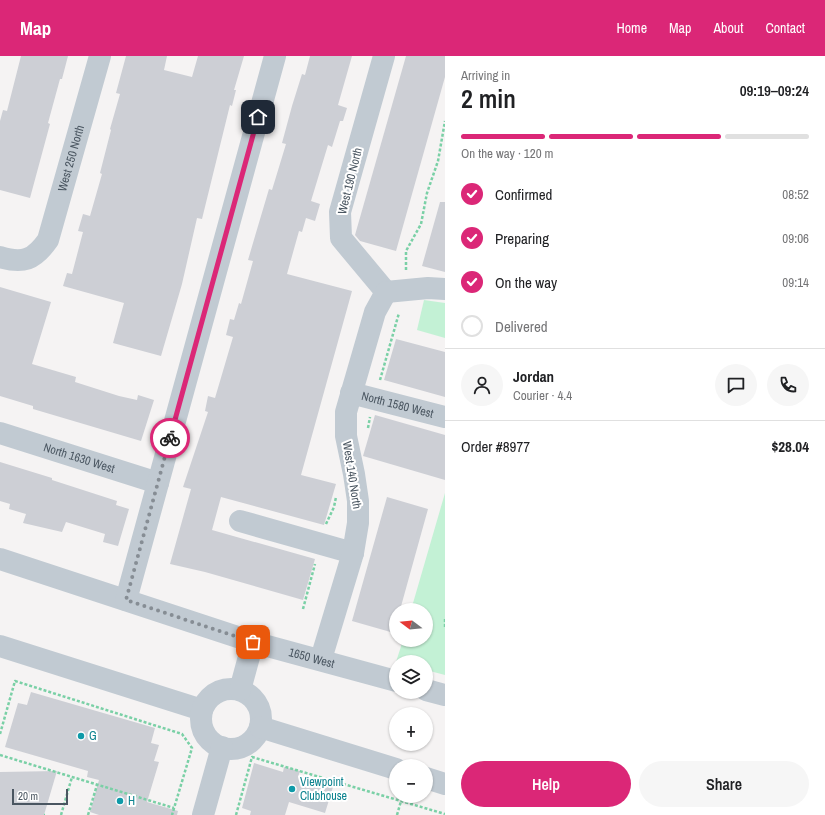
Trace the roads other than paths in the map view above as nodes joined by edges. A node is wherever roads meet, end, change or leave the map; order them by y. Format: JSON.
{"nodes":[{"id":1,"x":100,"y":56,"type":"edge"},
{"id":2,"x":275,"y":56,"type":"edge"},
{"id":3,"x":384,"y":56,"type":"edge"},
{"id":4,"x":0,"y":257,"type":"edge"},
{"id":5,"x":445,"y":289,"type":"edge"},
{"id":6,"x":386,"y":292,"type":"junction"},
{"id":7,"x":351,"y":392,"type":"junction"},
{"id":8,"x":445,"y":417,"type":"edge"},
{"id":9,"x":0,"y":433,"type":"edge"},
{"id":10,"x":158,"y":483,"type":"junction"},
{"id":11,"x":240,"y":521,"type":"dead end"},
{"id":12,"x":353,"y":553,"type":"junction"},
{"id":13,"x":0,"y":559,"type":"edge"},
{"id":14,"x":126,"y":600,"type":"junction"},
{"id":15,"x":253,"y":642,"type":"junction"},
{"id":16,"x":0,"y":646,"type":"edge"},
{"id":17,"x":321,"y":659,"type":"junction"},
{"id":18,"x":389,"y":679,"type":"edge"},
{"id":19,"x":240,"y":690,"type":"junction"},
{"id":20,"x":433,"y":692,"type":"edge"},
{"id":21,"x":445,"y":695,"type":"edge"},
{"id":22,"x":202,"y":710,"type":"junction"},
{"id":23,"x":260,"y":727,"type":"junction"},
{"id":24,"x":222,"y":747,"type":"junction"},
{"id":25,"x":389,"y":767,"type":"edge"},
{"id":26,"x":433,"y":780,"type":"edge"},
{"id":27,"x":445,"y":784,"type":"edge"},
{"id":28,"x":203,"y":815,"type":"edge"}],
"edges":[{"from":1,"to":4,"type":"street","name":"West 250 North"},
{"from":2,"to":10,"type":"street"},
{"from":3,"to":6,"type":"street","name":"West 190 North"},
{"from":5,"to":6,"type":"street"},
{"from":6,"to":7,"type":"street","name":"West 140 North"},
{"from":7,"to":8,"type":"street","name":"North 1580 West"},
{"from":7,"to":12,"type":"street","name":"West 140 North"},
{"from":9,"to":10,"type":"street","name":"North 1630 West"},
{"from":10,"to":14,"type":"street"},
{"from":11,"to":12,"type":"street"},
{"from":12,"to":17,"type":"street","name":"West 140 North"},
{"from":13,"to":14,"type":"street","name":"1650 West"},
{"from":14,"to":15,"type":"street","name":"1650 West"},
{"from":15,"to":17,"type":"street","name":"1650 West"},
{"from":15,"to":19,"type":"street"},
{"from":16,"to":22,"type":"street"},
{"from":17,"to":18,"type":"street","name":"1650 West"},
{"from":19,"to":22,"type":"street"},
{"from":19,"to":23,"type":"street"},
{"from":20,"to":21,"type":"street"},
{"from":22,"to":24,"type":"street"},
{"from":23,"to":24,"type":"street"},
{"from":23,"to":25,"type":"street"},
{"from":24,"to":28,"type":"street"},
{"from":26,"to":27,"type":"street"}]}
